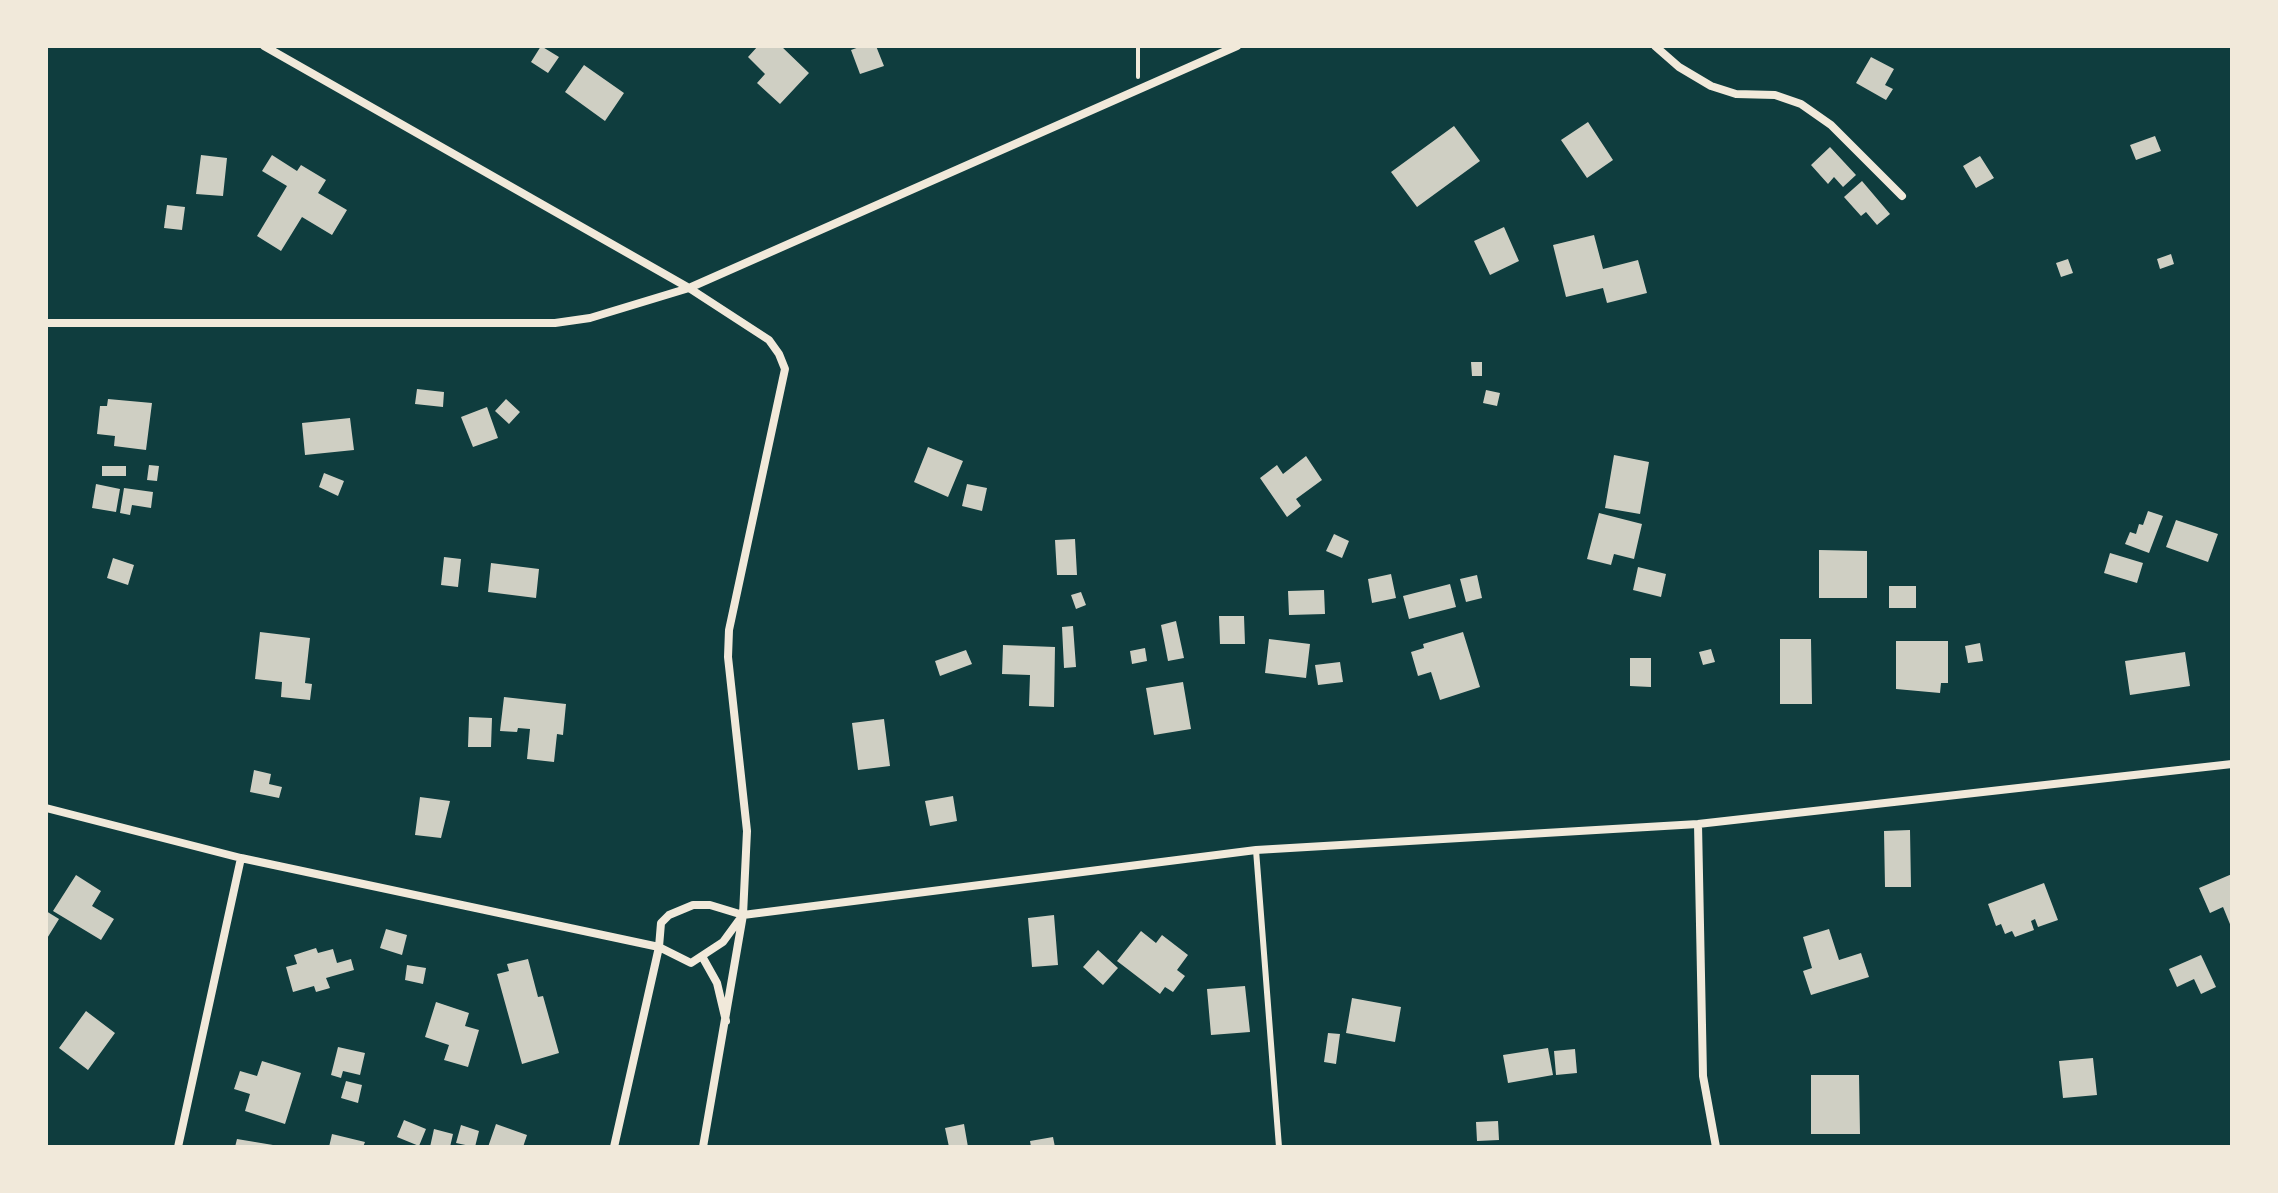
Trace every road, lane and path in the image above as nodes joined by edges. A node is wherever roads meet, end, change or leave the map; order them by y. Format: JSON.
{"nodes":[{"id":1,"x":264,"y":46,"type":"edge"},
{"id":2,"x":1138,"y":46,"type":"edge"},
{"id":3,"x":1237,"y":46,"type":"edge"},
{"id":4,"x":1655,"y":46,"type":"edge"},
{"id":5,"x":1137,"y":92,"type":"junction"},
{"id":6,"x":1902,"y":196,"type":"dead end"},
{"id":7,"x":689,"y":288,"type":"junction"},
{"id":8,"x":46,"y":323,"type":"edge"},
{"id":9,"x":2232,"y":764,"type":"edge"},
{"id":10,"x":46,"y":808,"type":"edge"},
{"id":11,"x":1698,"y":824,"type":"junction"},
{"id":12,"x":1256,"y":850,"type":"junction"},
{"id":13,"x":241,"y":858,"type":"junction"},
{"id":14,"x":743,"y":915,"type":"junction"},
{"id":15,"x":659,"y":947,"type":"junction"},
{"id":16,"x":703,"y":958,"type":"junction"},
{"id":17,"x":727,"y":1024,"type":"junction"},
{"id":18,"x":178,"y":1147,"type":"edge"},
{"id":19,"x":614,"y":1147,"type":"edge"},
{"id":20,"x":703,"y":1147,"type":"edge"},
{"id":21,"x":1279,"y":1147,"type":"edge"},
{"id":22,"x":1716,"y":1147,"type":"edge"}],
"edges":[{"from":1,"to":7,"type":"street"},
{"from":2,"to":5,"type":"path"},
{"from":3,"to":5,"type":"street"},
{"from":4,"to":6,"type":"street"},
{"from":5,"to":7,"type":"street"},
{"from":7,"to":8,"type":"street"},
{"from":7,"to":14,"type":"street"},
{"from":9,"to":11,"type":"street"},
{"from":10,"to":13,"type":"street"},
{"from":11,"to":12,"type":"street"},
{"from":11,"to":22,"type":"street"},
{"from":12,"to":14,"type":"street"},
{"from":12,"to":21,"type":"lane"},
{"from":13,"to":15,"type":"street"},
{"from":13,"to":18,"type":"street"},
{"from":14,"to":15,"type":"street"},
{"from":14,"to":16,"type":"street"},
{"from":14,"to":17,"type":"street"},
{"from":15,"to":16,"type":"street"},
{"from":15,"to":19,"type":"street"},
{"from":16,"to":17,"type":"street"},
{"from":17,"to":20,"type":"street"}]}
